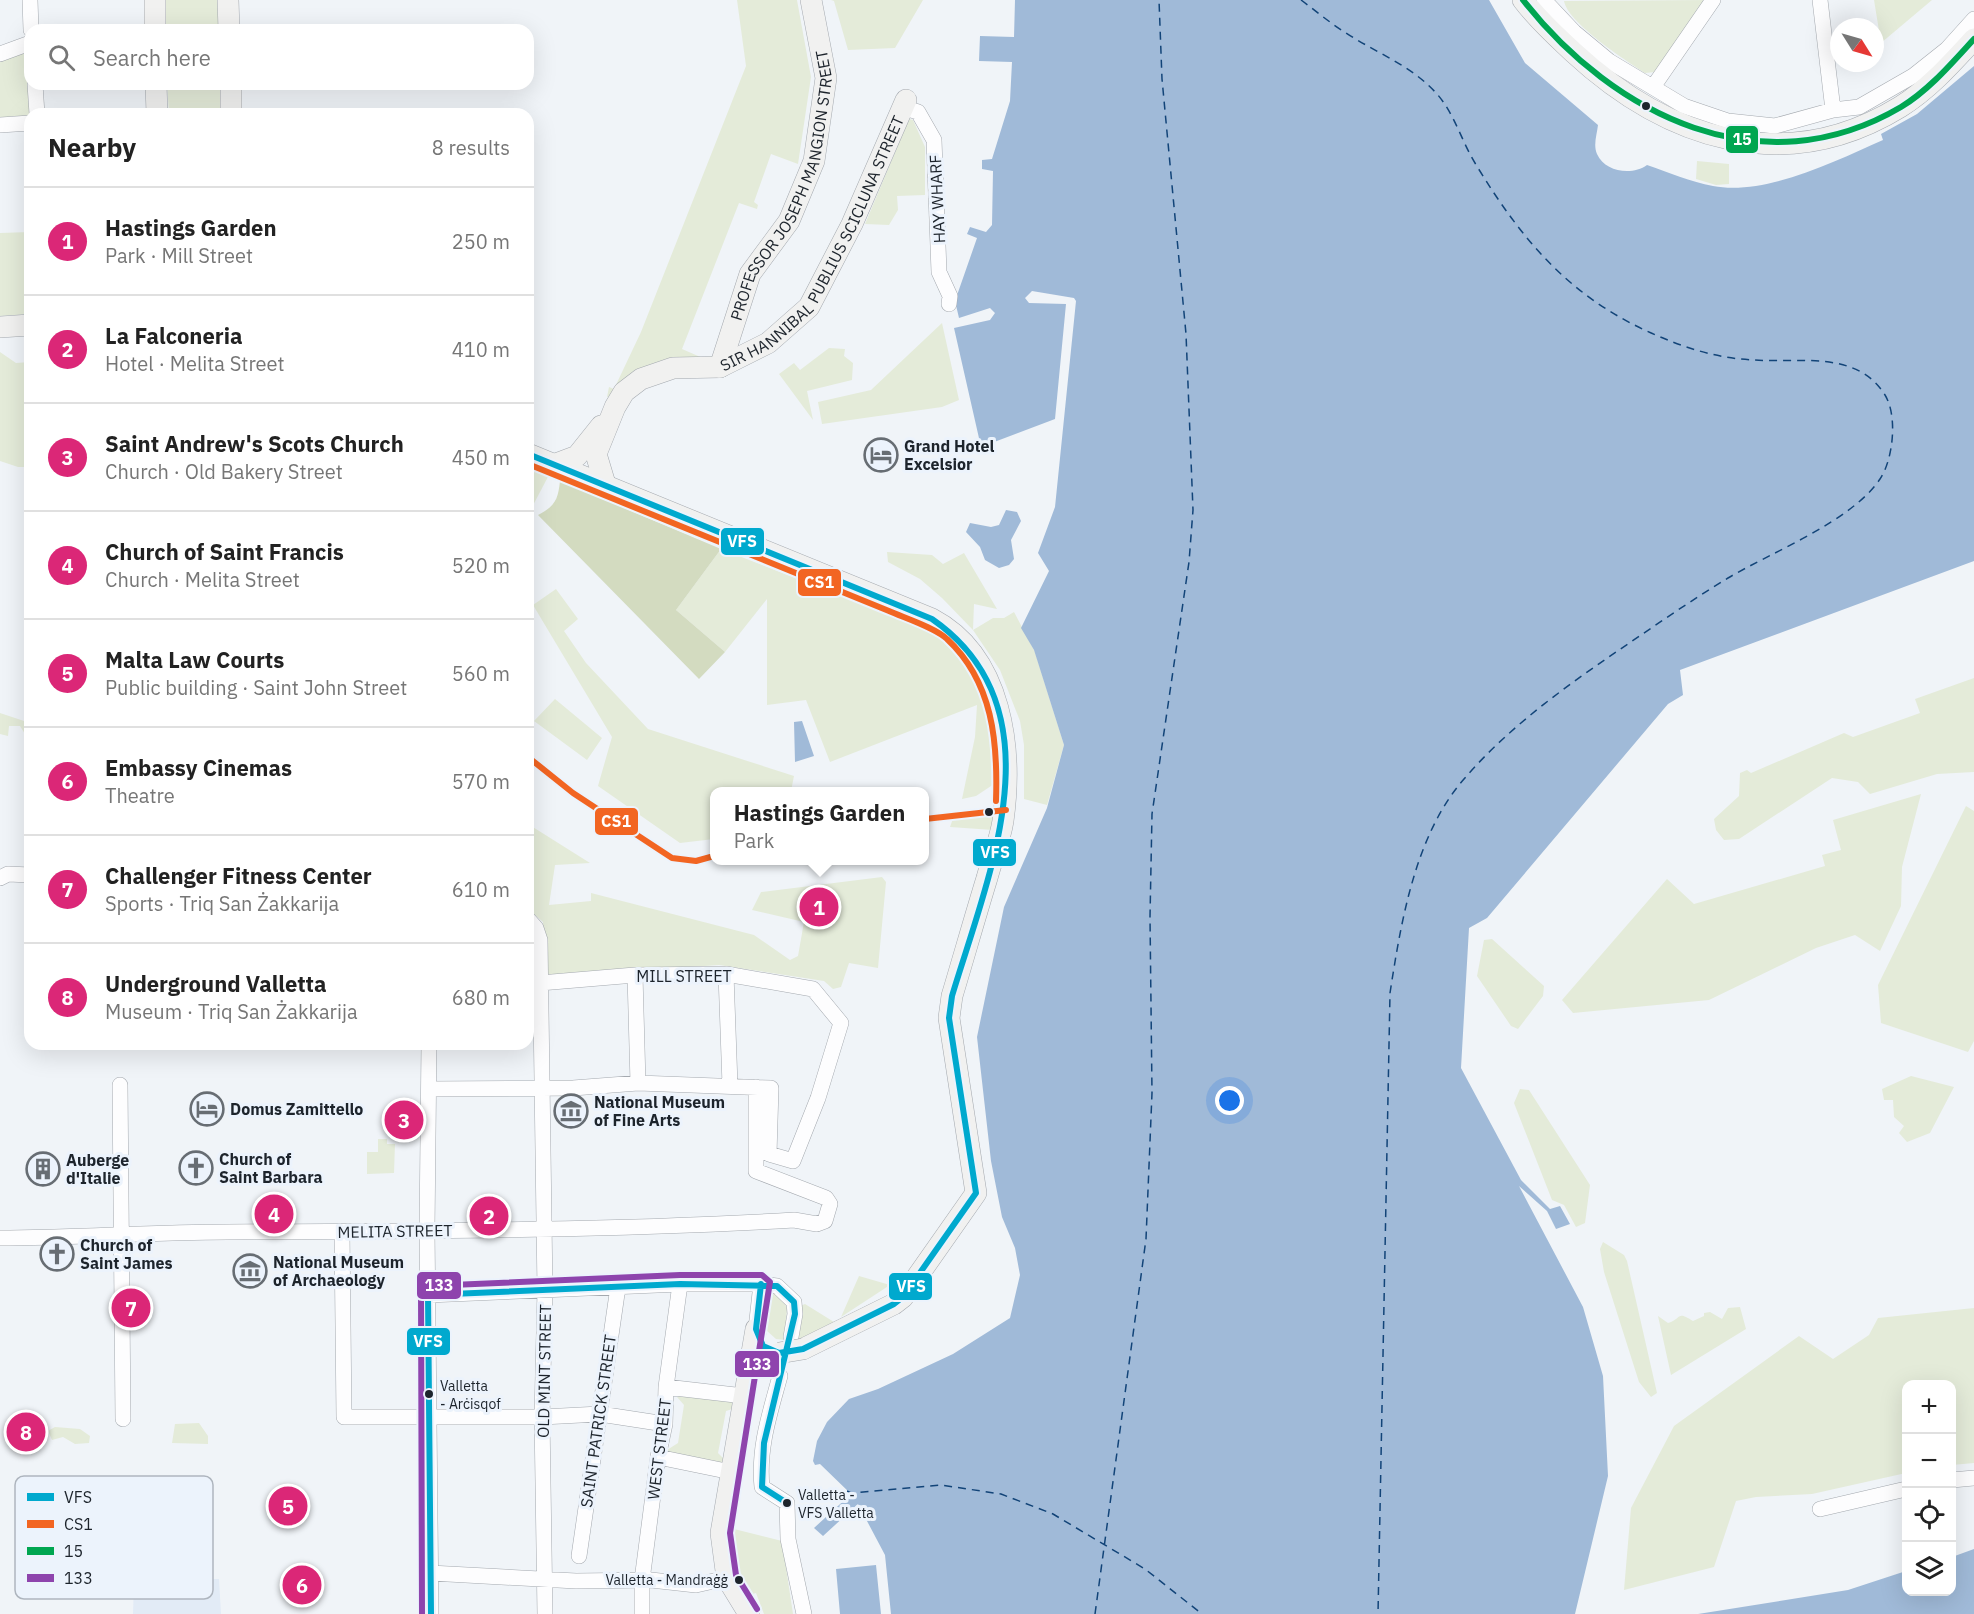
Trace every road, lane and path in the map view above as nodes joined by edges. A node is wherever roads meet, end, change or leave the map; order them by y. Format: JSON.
{"nodes":[{"id":1,"x":30,"y":0,"type":"edge"},
{"id":2,"x":154,"y":0,"type":"edge"},
{"id":3,"x":228,"y":0,"type":"edge"},
{"id":4,"x":811,"y":0,"type":"edge"},
{"id":5,"x":1523,"y":0,"type":"edge"},
{"id":6,"x":1713,"y":0,"type":"edge"},
{"id":7,"x":1820,"y":0,"type":"edge"},
{"id":8,"x":1547,"y":1,"type":"edge"},
{"id":9,"x":1974,"y":19,"type":"edge"},
{"id":10,"x":31,"y":24,"type":"edge"},
{"id":11,"x":155,"y":24,"type":"edge"},
{"id":12,"x":229,"y":24,"type":"edge"},
{"id":13,"x":1974,"y":39,"type":"edge"},
{"id":14,"x":24,"y":45,"type":"edge"},
{"id":15,"x":0,"y":54,"type":"edge"},
{"id":16,"x":1653,"y":87,"type":"junction"},
{"id":17,"x":35,"y":90,"type":"edge"},
{"id":18,"x":156,"y":90,"type":"edge"},
{"id":19,"x":231,"y":90,"type":"edge"},
{"id":20,"x":904,"y":103,"type":"joint"},
{"id":21,"x":37,"y":108,"type":"edge"},
{"id":22,"x":157,"y":108,"type":"edge"},
{"id":23,"x":231,"y":108,"type":"edge"},
{"id":24,"x":1833,"y":110,"type":"junction"},
{"id":25,"x":24,"y":123,"type":"edge"},
{"id":26,"x":0,"y":125,"type":"edge"},
{"id":27,"x":949,"y":304,"type":"dead end"},
{"id":28,"x":24,"y":325,"type":"edge"},
{"id":29,"x":0,"y":327,"type":"edge"},
{"id":30,"x":720,"y":368,"type":"junction"},
{"id":31,"x":613,"y":412,"type":"junction"},
{"id":32,"x":596,"y":454,"type":"junction"},
{"id":33,"x":534,"y":457,"type":"edge"},
{"id":34,"x":553,"y":465,"type":"junction"},
{"id":35,"x":579,"y":474,"type":"junction"},
{"id":36,"x":605,"y":484,"type":"junction"},
{"id":37,"x":24,"y":874,"type":"edge"},
{"id":38,"x":0,"y":878,"type":"edge"},
{"id":39,"x":534,"y":926,"type":"edge"},
{"id":40,"x":726,"y":974,"type":"junction"},
{"id":41,"x":635,"y":975,"type":"junction"},
{"id":42,"x":540,"y":983,"type":"junction"},
{"id":43,"x":535,"y":1020,"type":"edge"},
{"id":44,"x":429,"y":1050,"type":"edge"},
{"id":45,"x":638,"y":1083,"type":"junction"},
{"id":46,"x":120,"y":1085,"type":"dead end"},
{"id":47,"x":729,"y":1085,"type":"junction"},
{"id":48,"x":756,"y":1087,"type":"junction"},
{"id":49,"x":542,"y":1088,"type":"junction"},
{"id":50,"x":429,"y":1089,"type":"junction"},
{"id":51,"x":544,"y":1229,"type":"junction"},
{"id":52,"x":427,"y":1230,"type":"junction"},
{"id":53,"x":342,"y":1233,"type":"junction"},
{"id":54,"x":123,"y":1235,"type":"junction"},
{"id":55,"x":0,"y":1238,"type":"edge"},
{"id":56,"x":680,"y":1284,"type":"junction"},
{"id":57,"x":761,"y":1284,"type":"junction"},
{"id":58,"x":618,"y":1287,"type":"junction"},
{"id":59,"x":545,"y":1291,"type":"junction"},
{"id":60,"x":428,"y":1295,"type":"junction"},
{"id":61,"x":756,"y":1329,"type":"junction"},
{"id":62,"x":791,"y":1347,"type":"junction"},
{"id":63,"x":780,"y":1376,"type":"dead end"},
{"id":64,"x":666,"y":1387,"type":"junction"},
{"id":65,"x":746,"y":1387,"type":"junction"},
{"id":66,"x":600,"y":1414,"type":"junction"},
{"id":67,"x":428,"y":1417,"type":"junction"},
{"id":68,"x":542,"y":1417,"type":"junction"},
{"id":69,"x":123,"y":1419,"type":"dead end"},
{"id":70,"x":665,"y":1424,"type":"junction"},
{"id":71,"x":658,"y":1457,"type":"junction"},
{"id":72,"x":731,"y":1472,"type":"junction"},
{"id":73,"x":1974,"y":1478,"type":"edge"},
{"id":74,"x":1956,"y":1480,"type":"edge"},
{"id":75,"x":1902,"y":1490,"type":"edge"},
{"id":76,"x":1820,"y":1509,"type":"dead end"},
{"id":77,"x":579,"y":1556,"type":"dead end"},
{"id":78,"x":430,"y":1573,"type":"junction"},
{"id":79,"x":727,"y":1578,"type":"junction"},
{"id":80,"x":545,"y":1579,"type":"junction"},
{"id":81,"x":642,"y":1580,"type":"junction"},
{"id":82,"x":431,"y":1614,"type":"edge"},
{"id":83,"x":545,"y":1614,"type":"edge"},
{"id":84,"x":642,"y":1614,"type":"edge"},
{"id":85,"x":749,"y":1614,"type":"edge"},
{"id":86,"x":804,"y":1614,"type":"edge"}],
"edges":[{"from":1,"to":10,"type":"street"},
{"from":2,"to":11,"type":"street"},
{"from":3,"to":12,"type":"street"},
{"from":4,"to":30,"type":"street","name":"PROFESSOR JOSEPH MANGION STREET"},
{"from":5,"to":13,"type":"street"},
{"from":6,"to":16,"type":"street"},
{"from":7,"to":24,"type":"street"},
{"from":8,"to":16,"type":"street"},
{"from":9,"to":24,"type":"street"},
{"from":14,"to":15,"type":"street"},
{"from":16,"to":24,"type":"street"},
{"from":17,"to":21,"type":"street"},
{"from":18,"to":22,"type":"street"},
{"from":19,"to":23,"type":"street"},
{"from":20,"to":27,"type":"street","name":"HAY WHARF"},
{"from":20,"to":30,"type":"street","name":"SIR HANNIBAL PUBLIUS SCICLUNA STREET"},
{"from":25,"to":26,"type":"street"},
{"from":28,"to":29,"type":"street"},
{"from":30,"to":31,"type":"street","name":"SIR HANNIBAL PUBLIUS SCICLUNA STREET"},
{"from":31,"to":32,"type":"street","name":"SIR HANNIBAL PUBLIUS SCICLUNA STREET"},
{"from":31,"to":34,"type":"street","name":"SIR HANNIBAL PUBLIUS SCICLUNA STREET"},
{"from":32,"to":35,"type":"street","name":"SIR HANNIBAL PUBLIUS SCICLUNA STREET"},
{"from":32,"to":36,"type":"street"},
{"from":33,"to":34,"type":"street"},
{"from":34,"to":35,"type":"street"},
{"from":35,"to":36,"type":"street"},
{"from":36,"to":62,"type":"street"},
{"from":37,"to":38,"type":"street"},
{"from":39,"to":42,"type":"street","name":"OLD MINT STREET"},
{"from":40,"to":41,"type":"street","name":"MILL STREET"},
{"from":40,"to":47,"type":"street"},
{"from":40,"to":48,"type":"street","name":"MILL STREET"},
{"from":41,"to":42,"type":"street","name":"MILL STREET"},
{"from":41,"to":45,"type":"street"},
{"from":42,"to":43,"type":"street","name":"OLD MINT STREET"},
{"from":43,"to":49,"type":"street","name":"OLD MINT STREET"},
{"from":44,"to":50,"type":"street"},
{"from":45,"to":47,"type":"street"},
{"from":45,"to":49,"type":"street"},
{"from":46,"to":54,"type":"street"},
{"from":47,"to":48,"type":"street"},
{"from":48,"to":51,"type":"street","name":"MELITA STREET"},
{"from":49,"to":50,"type":"street"},
{"from":49,"to":51,"type":"street","name":"OLD MINT STREET"},
{"from":50,"to":52,"type":"street"},
{"from":51,"to":52,"type":"street","name":"MELITA STREET"},
{"from":51,"to":59,"type":"street","name":"OLD MINT STREET"},
{"from":52,"to":53,"type":"street","name":"MELITA STREET"},
{"from":52,"to":60,"type":"street"},
{"from":53,"to":54,"type":"street","name":"MELITA STREET"},
{"from":53,"to":67,"type":"street"},
{"from":54,"to":55,"type":"street","name":"MELITA STREET"},
{"from":54,"to":69,"type":"street"},
{"from":56,"to":57,"type":"street"},
{"from":56,"to":58,"type":"street"},
{"from":56,"to":64,"type":"street","name":"WEST STREET"},
{"from":57,"to":61,"type":"street"},
{"from":57,"to":62,"type":"street"},
{"from":58,"to":59,"type":"street"},
{"from":58,"to":66,"type":"street","name":"SAINT PATRICK STREET"},
{"from":59,"to":60,"type":"street"},
{"from":59,"to":68,"type":"street","name":"OLD MINT STREET"},
{"from":60,"to":67,"type":"street"},
{"from":61,"to":62,"type":"street"},
{"from":61,"to":65,"type":"street"},
{"from":62,"to":65,"type":"street"},
{"from":63,"to":86,"type":"street"},
{"from":64,"to":65,"type":"street"},
{"from":64,"to":70,"type":"street","name":"WEST STREET"},
{"from":65,"to":72,"type":"street"},
{"from":66,"to":68,"type":"street"},
{"from":66,"to":70,"type":"street"},
{"from":66,"to":77,"type":"street","name":"SAINT PATRICK STREET"},
{"from":67,"to":68,"type":"street"},
{"from":67,"to":78,"type":"street"},
{"from":68,"to":80,"type":"street","name":"OLD MINT STREET"},
{"from":70,"to":71,"type":"street","name":"WEST STREET"},
{"from":71,"to":72,"type":"street"},
{"from":71,"to":81,"type":"street","name":"WEST STREET"},
{"from":72,"to":79,"type":"street"},
{"from":73,"to":74,"type":"street"},
{"from":75,"to":76,"type":"street"},
{"from":78,"to":80,"type":"street"},
{"from":78,"to":82,"type":"street"},
{"from":79,"to":81,"type":"street"},
{"from":79,"to":85,"type":"street"},
{"from":80,"to":81,"type":"street"},
{"from":80,"to":83,"type":"street","name":"OLD MINT STREET"},
{"from":81,"to":84,"type":"street","name":"WEST STREET"}]}
